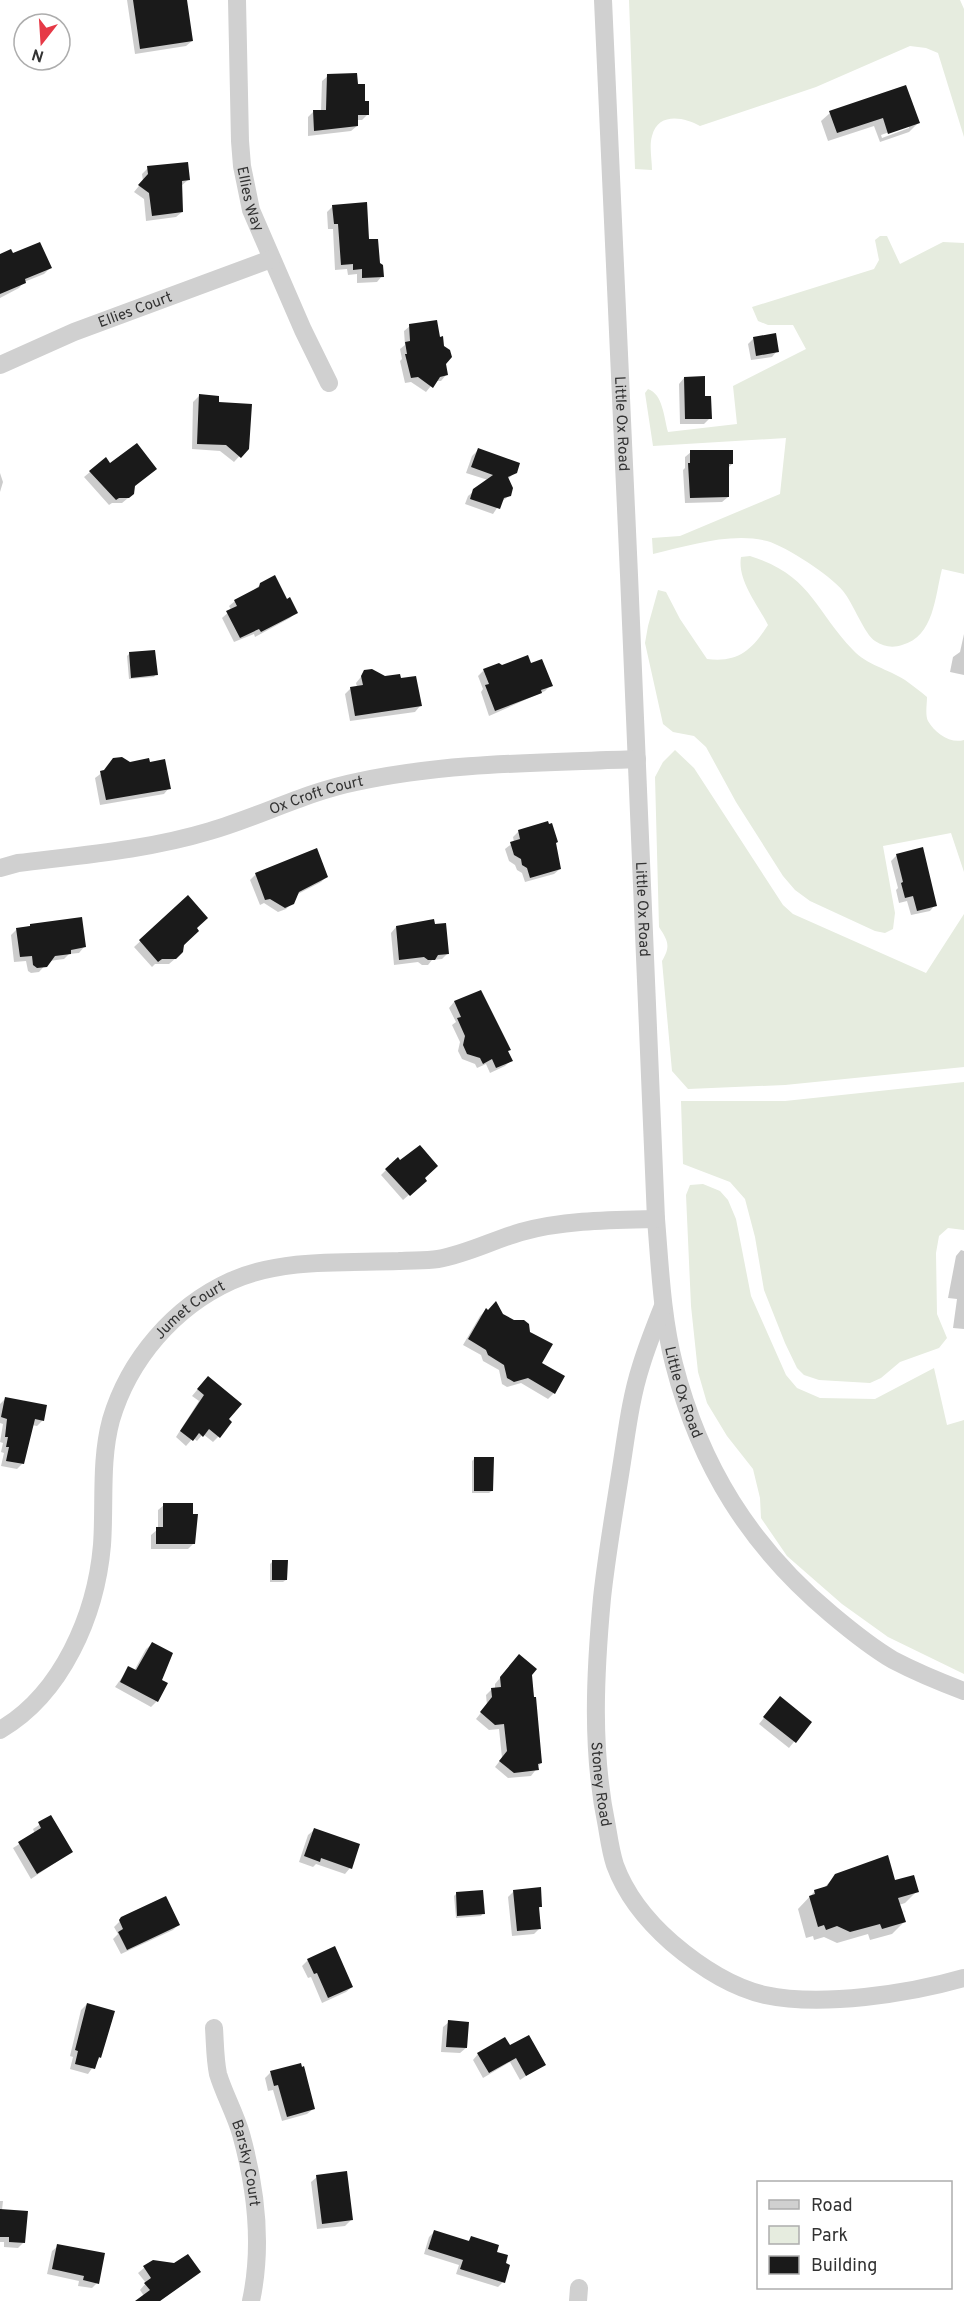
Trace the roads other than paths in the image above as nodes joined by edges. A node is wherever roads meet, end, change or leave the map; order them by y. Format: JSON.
{"nodes":[{"id":1,"x":237,"y":0,"type":"edge"},
{"id":2,"x":603,"y":0,"type":"edge"},
{"id":3,"x":271,"y":259,"type":"junction"},
{"id":4,"x":0,"y":365,"type":"edge"},
{"id":5,"x":328,"y":383,"type":"dead end"},
{"id":6,"x":637,"y":759,"type":"junction"},
{"id":7,"x":0,"y":868,"type":"edge"},
{"id":8,"x":656,"y":1219,"type":"junction"},
{"id":9,"x":663,"y":1304,"type":"junction"},
{"id":10,"x":964,"y":1691,"type":"edge"},
{"id":11,"x":0,"y":1730,"type":"edge"},
{"id":12,"x":964,"y":1978,"type":"edge"},
{"id":13,"x":214,"y":2028,"type":"dead end"},
{"id":14,"x":251,"y":2301,"type":"edge"}],
"edges":[{"from":1,"to":3,"type":"street","name":"Ellies Way"},
{"from":2,"to":6,"type":"street","name":"Little Ox Road"},
{"from":3,"to":4,"type":"street","name":"Ellies Court"},
{"from":3,"to":5,"type":"street","name":"Ellies Way"},
{"from":6,"to":7,"type":"street","name":"Ox Croft Court"},
{"from":6,"to":8,"type":"street","name":"Little Ox Road"},
{"from":8,"to":9,"type":"street","name":"Little Ox Road"},
{"from":8,"to":11,"type":"street","name":"Jumet Court"},
{"from":9,"to":10,"type":"street","name":"Little Ox Road"},
{"from":9,"to":12,"type":"street","name":"Stoney Road"},
{"from":13,"to":14,"type":"street","name":"Barsky Court"}]}
